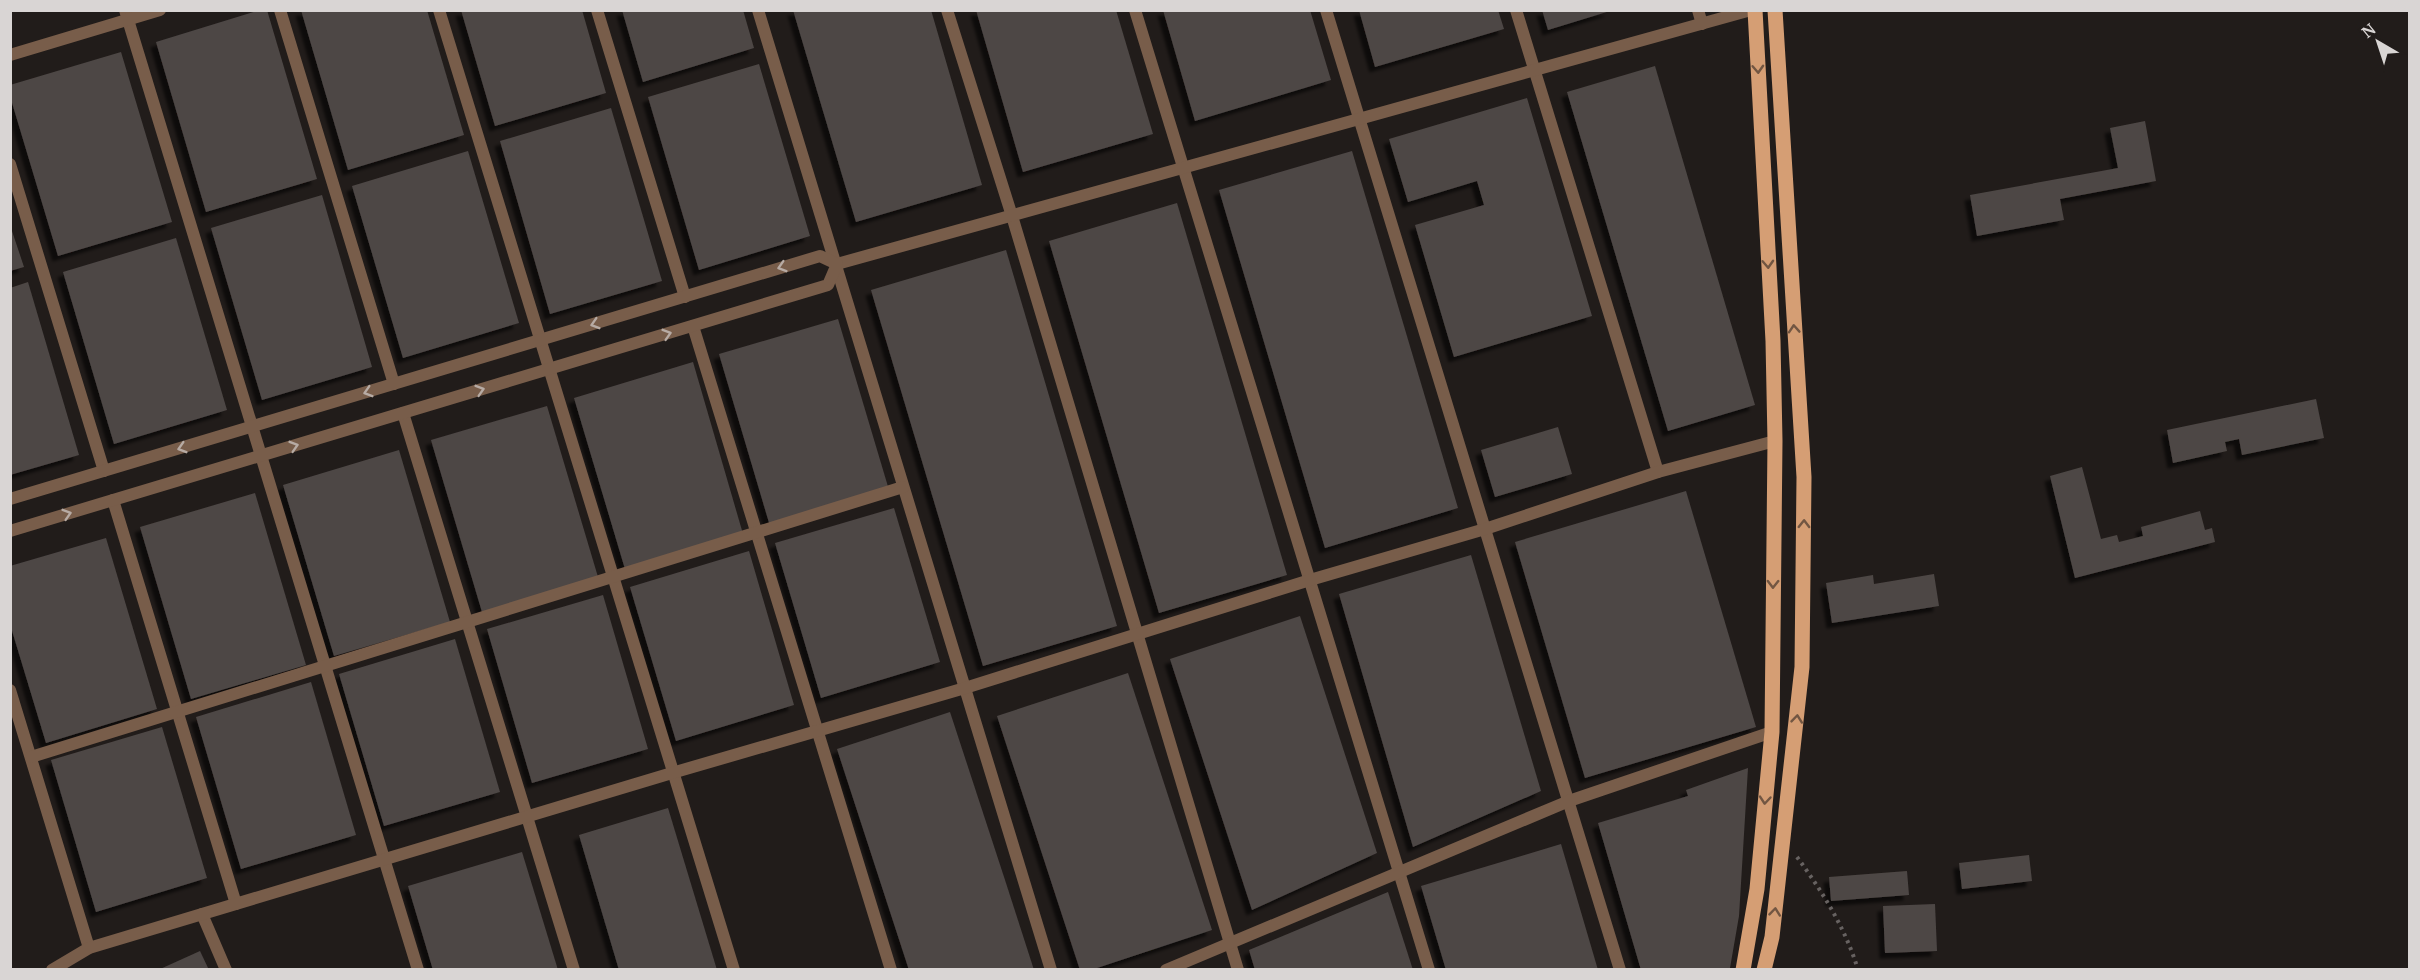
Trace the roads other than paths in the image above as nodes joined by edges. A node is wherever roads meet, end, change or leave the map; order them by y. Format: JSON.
{"nodes":[{"id":1,"x":160,"y":10,"type":"edge"},
{"id":2,"x":280,"y":10,"type":"edge"},
{"id":3,"x":439,"y":10,"type":"edge"},
{"id":4,"x":597,"y":10,"type":"edge"},
{"id":5,"x":758,"y":10,"type":"edge"},
{"id":6,"x":947,"y":10,"type":"edge"},
{"id":7,"x":1135,"y":10,"type":"edge"},
{"id":8,"x":1326,"y":10,"type":"edge"},
{"id":9,"x":1516,"y":10,"type":"edge"},
{"id":10,"x":1698,"y":10,"type":"edge"},
{"id":11,"x":1753,"y":10,"type":"edge"},
{"id":12,"x":1775,"y":10,"type":"edge"},
{"id":13,"x":126,"y":15,"type":"edge"},
{"id":14,"x":1702,"y":24,"type":"junction"},
{"id":15,"x":10,"y":55,"type":"edge"},
{"id":16,"x":1535,"y":71,"type":"junction"},
{"id":17,"x":1360,"y":119,"type":"junction"},
{"id":18,"x":10,"y":164,"type":"edge"},
{"id":19,"x":1183,"y":168,"type":"junction"},
{"id":20,"x":1012,"y":216,"type":"junction"},
{"id":21,"x":837,"y":264,"type":"junction"},
{"id":22,"x":684,"y":297,"type":"junction"},
{"id":23,"x":693,"y":326,"type":"junction"},
{"id":24,"x":540,"y":340,"type":"junction"},
{"id":25,"x":549,"y":369,"type":"junction"},
{"id":26,"x":394,"y":384,"type":"junction"},
{"id":27,"x":403,"y":413,"type":"junction"},
{"id":28,"x":253,"y":427,"type":"junction"},
{"id":29,"x":1775,"y":441,"type":"junction"},
{"id":30,"x":261,"y":455,"type":"junction"},
{"id":31,"x":104,"y":471,"type":"junction"},
{"id":32,"x":1658,"y":472,"type":"junction"},
{"id":33,"x":903,"y":487,"type":"junction"},
{"id":34,"x":10,"y":499,"type":"edge"},
{"id":35,"x":113,"y":500,"type":"junction"},
{"id":36,"x":1485,"y":530,"type":"junction"},
{"id":37,"x":10,"y":531,"type":"edge"},
{"id":38,"x":757,"y":532,"type":"junction"},
{"id":39,"x":612,"y":576,"type":"junction"},
{"id":40,"x":1310,"y":580,"type":"junction"},
{"id":41,"x":467,"y":622,"type":"junction"},
{"id":42,"x":1136,"y":633,"type":"junction"},
{"id":43,"x":326,"y":666,"type":"junction"},
{"id":44,"x":965,"y":688,"type":"junction"},
{"id":45,"x":10,"y":690,"type":"edge"},
{"id":46,"x":178,"y":712,"type":"junction"},
{"id":47,"x":818,"y":732,"type":"junction"},
{"id":48,"x":1772,"y":732,"type":"junction"},
{"id":49,"x":31,"y":757,"type":"junction"},
{"id":50,"x":672,"y":773,"type":"junction"},
{"id":51,"x":1569,"y":801,"type":"junction"},
{"id":52,"x":527,"y":816,"type":"junction"},
{"id":53,"x":386,"y":859,"type":"junction"},
{"id":54,"x":1399,"y":872,"type":"junction"},
{"id":55,"x":236,"y":904,"type":"junction"},
{"id":56,"x":202,"y":914,"type":"junction"},
{"id":57,"x":1230,"y":944,"type":"junction"},
{"id":58,"x":89,"y":948,"type":"junction"},
{"id":59,"x":60,"y":967,"type":"edge"},
{"id":60,"x":226,"y":969,"type":"edge"},
{"id":61,"x":418,"y":969,"type":"edge"},
{"id":62,"x":574,"y":969,"type":"edge"},
{"id":63,"x":734,"y":969,"type":"edge"},
{"id":64,"x":891,"y":969,"type":"edge"},
{"id":65,"x":1051,"y":969,"type":"edge"},
{"id":66,"x":1166,"y":969,"type":"edge"},
{"id":67,"x":1238,"y":969,"type":"edge"},
{"id":68,"x":1429,"y":969,"type":"edge"},
{"id":69,"x":1620,"y":969,"type":"edge"},
{"id":70,"x":1743,"y":969,"type":"edge"},
{"id":71,"x":1764,"y":969,"type":"edge"}],
"edges":[{"from":1,"to":13,"type":"street"},
{"from":2,"to":26,"type":"street"},
{"from":3,"to":24,"type":"street"},
{"from":4,"to":22,"type":"street"},
{"from":5,"to":21,"type":"street"},
{"from":6,"to":20,"type":"street"},
{"from":7,"to":19,"type":"street"},
{"from":8,"to":17,"type":"street"},
{"from":9,"to":16,"type":"street"},
{"from":10,"to":14,"type":"street"},
{"from":11,"to":14,"type":"street"},
{"from":11,"to":29,"type":"main road","one_way":true},
{"from":71,"to":12,"type":"main road","one_way":true},
{"from":13,"to":15,"type":"street"},
{"from":13,"to":28,"type":"street"},
{"from":14,"to":16,"type":"street"},
{"from":16,"to":17,"type":"street"},
{"from":16,"to":32,"type":"street"},
{"from":17,"to":19,"type":"street"},
{"from":17,"to":36,"type":"street"},
{"from":18,"to":31,"type":"street"},
{"from":19,"to":20,"type":"street"},
{"from":19,"to":40,"type":"street"},
{"from":20,"to":21,"type":"street"},
{"from":20,"to":42,"type":"street"},
{"from":21,"to":22,"type":"street","one_way":true},
{"from":21,"to":23,"type":"street"},
{"from":21,"to":33,"type":"street"},
{"from":22,"to":24,"type":"street","one_way":true},
{"from":25,"to":23,"type":"street","one_way":true},
{"from":23,"to":38,"type":"street"},
{"from":24,"to":25,"type":"street"},
{"from":24,"to":26,"type":"street"},
{"from":27,"to":25,"type":"street","one_way":true},
{"from":25,"to":39,"type":"street"},
{"from":26,"to":28,"type":"street","one_way":true},
{"from":30,"to":27,"type":"street","one_way":true},
{"from":27,"to":41,"type":"street"},
{"from":28,"to":30,"type":"street"},
{"from":28,"to":31,"type":"street","one_way":true},
{"from":29,"to":32,"type":"street"},
{"from":29,"to":48,"type":"main road","one_way":true},
{"from":30,"to":35,"type":"street"},
{"from":30,"to":43,"type":"street"},
{"from":31,"to":34,"type":"street"},
{"from":32,"to":36,"type":"street"},
{"from":33,"to":38,"type":"street"},
{"from":33,"to":44,"type":"street"},
{"from":37,"to":35,"type":"street","one_way":true},
{"from":35,"to":46,"type":"street"},
{"from":36,"to":40,"type":"street"},
{"from":36,"to":51,"type":"street"},
{"from":38,"to":39,"type":"street"},
{"from":38,"to":47,"type":"street"},
{"from":39,"to":41,"type":"street"},
{"from":39,"to":50,"type":"street"},
{"from":40,"to":42,"type":"street"},
{"from":40,"to":54,"type":"street"},
{"from":41,"to":43,"type":"street"},
{"from":41,"to":52,"type":"street"},
{"from":42,"to":44,"type":"street"},
{"from":42,"to":57,"type":"street"},
{"from":43,"to":46,"type":"street"},
{"from":43,"to":53,"type":"street"},
{"from":44,"to":47,"type":"street"},
{"from":44,"to":65,"type":"street"},
{"from":45,"to":49,"type":"street"},
{"from":46,"to":49,"type":"street"},
{"from":46,"to":55,"type":"street"},
{"from":47,"to":50,"type":"street"},
{"from":47,"to":64,"type":"street"},
{"from":48,"to":51,"type":"street"},
{"from":48,"to":70,"type":"main road","one_way":true},
{"from":49,"to":58,"type":"street"},
{"from":50,"to":52,"type":"street"},
{"from":50,"to":63,"type":"street"},
{"from":51,"to":54,"type":"street"},
{"from":51,"to":69,"type":"street"},
{"from":52,"to":53,"type":"street"},
{"from":52,"to":62,"type":"street"},
{"from":53,"to":55,"type":"street"},
{"from":53,"to":61,"type":"street"},
{"from":54,"to":57,"type":"street"},
{"from":54,"to":68,"type":"street"},
{"from":55,"to":56,"type":"street"},
{"from":56,"to":58,"type":"street"},
{"from":56,"to":60,"type":"street"},
{"from":57,"to":66,"type":"street"},
{"from":57,"to":67,"type":"street"},
{"from":58,"to":59,"type":"street"}]}
